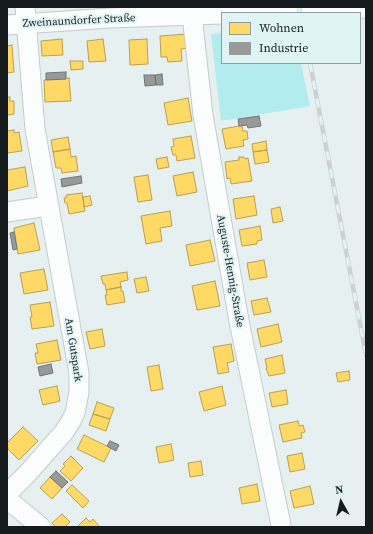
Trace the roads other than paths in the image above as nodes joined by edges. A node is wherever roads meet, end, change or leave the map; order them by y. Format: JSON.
{"nodes":[{"id":1,"x":366,"y":8,"type":"edge"},
{"id":2,"x":264,"y":12,"type":"edge"},
{"id":3,"x":221,"y":14,"type":"edge"},
{"id":4,"x":192,"y":15,"type":"junction"},
{"id":5,"x":26,"y":16,"type":"edge"},
{"id":6,"x":7,"y":25,"type":"edge"},
{"id":7,"x":48,"y":206,"type":"junction"},
{"id":8,"x":7,"y":212,"type":"edge"},
{"id":9,"x":7,"y":494,"type":"edge"},
{"id":10,"x":7,"y":499,"type":"edge"},
{"id":11,"x":281,"y":525,"type":"dead end"},
{"id":12,"x":41,"y":527,"type":"edge"}],
"edges":[{"from":1,"to":2,"type":"street"},
{"from":3,"to":4,"type":"street","name":"Zweinaundorfer Straße"},
{"from":4,"to":5,"type":"street","name":"Zweinaundorfer Straße"},
{"from":4,"to":11,"type":"street","name":"Auguste-Hennig-Straße"},
{"from":5,"to":6,"type":"street","name":"Zweinaundorfer Straße"},
{"from":5,"to":7,"type":"street","name":"Am Gutspark"},
{"from":7,"to":8,"type":"street"},
{"from":7,"to":9,"type":"street","name":"Am Gutspark"},
{"from":10,"to":12,"type":"street"}]}
